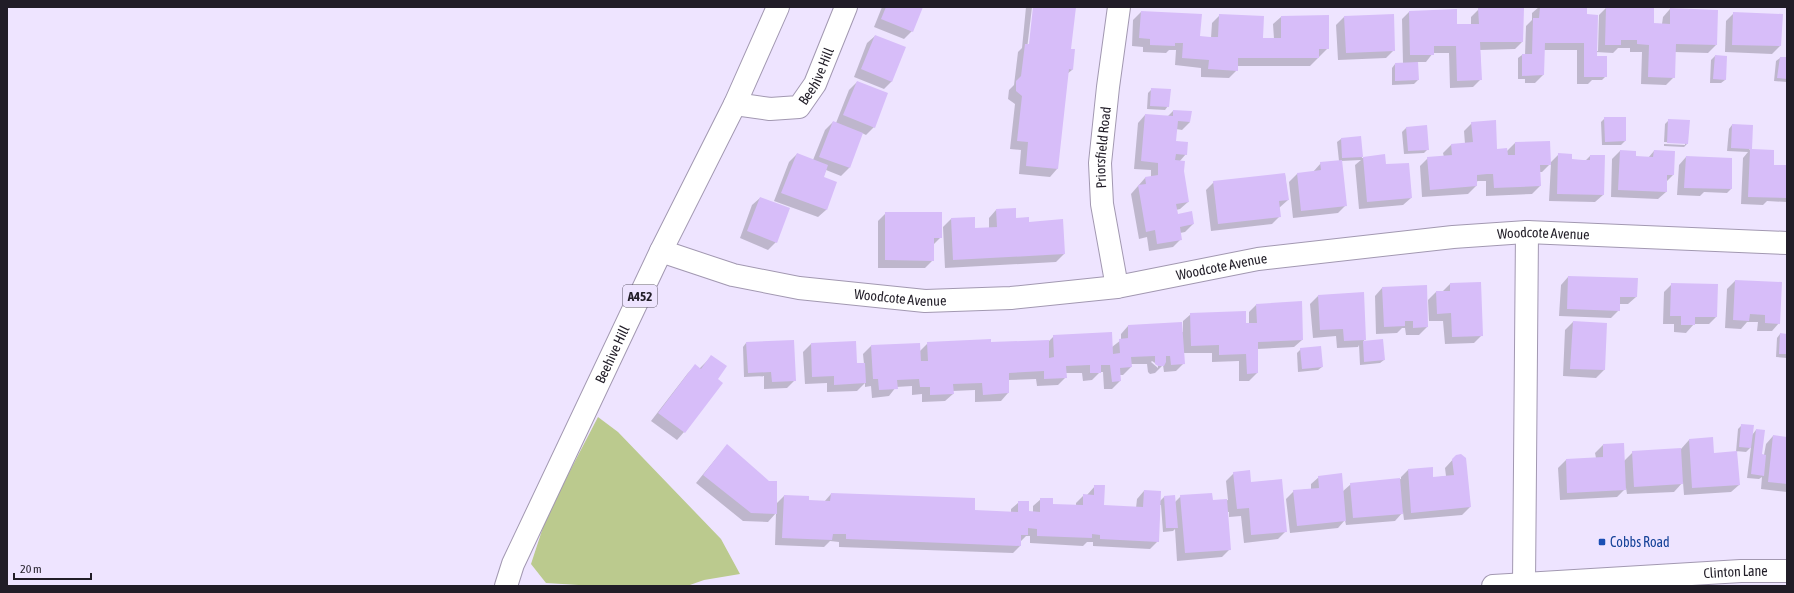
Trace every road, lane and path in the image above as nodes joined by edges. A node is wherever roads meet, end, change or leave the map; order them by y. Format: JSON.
{"nodes":[{"id":1,"x":778,"y":7,"type":"edge"},
{"id":2,"x":846,"y":7,"type":"edge"},
{"id":3,"x":1119,"y":7,"type":"edge"},
{"id":4,"x":735,"y":104,"type":"junction"},
{"id":5,"x":1527,"y":232,"type":"junction"},
{"id":6,"x":1787,"y":242,"type":"edge"},
{"id":7,"x":661,"y":251,"type":"junction"},
{"id":8,"x":1117,"y":287,"type":"junction"},
{"id":9,"x":1787,"y":571,"type":"edge"},
{"id":10,"x":1524,"y":584,"type":"junction"},
{"id":11,"x":506,"y":586,"type":"edge"},
{"id":12,"x":1493,"y":586,"type":"edge"}],
"edges":[{"from":1,"to":4,"type":"street","name":"Beehive Hill","number":"A452"},
{"from":2,"to":4,"type":"street","name":"Beehive Hill"},
{"from":3,"to":8,"type":"street","name":"Priorsfield Road"},
{"from":4,"to":7,"type":"street","name":"Beehive Hill","number":"A452"},
{"from":5,"to":6,"type":"street","name":"Woodcote Avenue"},
{"from":5,"to":8,"type":"street","name":"Woodcote Avenue"},
{"from":5,"to":10,"type":"street"},
{"from":7,"to":8,"type":"street","name":"Woodcote Avenue"},
{"from":7,"to":11,"type":"street","name":"Beehive Hill","number":"A452"},
{"from":9,"to":10,"type":"street","name":"Clinton Lane"},
{"from":10,"to":12,"type":"street","name":"Clinton Lane"}]}
